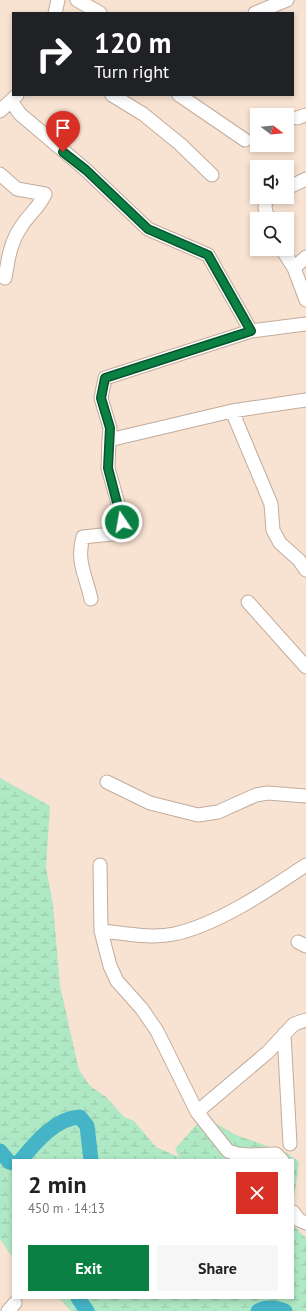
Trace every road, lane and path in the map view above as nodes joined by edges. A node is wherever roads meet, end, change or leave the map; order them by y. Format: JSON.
{"nodes":[{"id":1,"x":58,"y":0,"type":"edge"},
{"id":2,"x":78,"y":0,"type":"edge"},
{"id":3,"x":287,"y":0,"type":"edge"},
{"id":4,"x":55,"y":12,"type":"edge"},
{"id":5,"x":98,"y":12,"type":"edge"},
{"id":6,"x":257,"y":12,"type":"edge"},
{"id":7,"x":114,"y":96,"type":"edge"},
{"id":8,"x":180,"y":96,"type":"edge"},
{"id":9,"x":14,"y":98,"type":"edge"},
{"id":10,"x":0,"y":112,"type":"edge"},
{"id":11,"x":245,"y":140,"type":"dead end"},
{"id":12,"x":0,"y":174,"type":"edge"},
{"id":13,"x":212,"y":175,"type":"dead end"},
{"id":14,"x":306,"y":179,"type":"edge"},
{"id":15,"x":294,"y":185,"type":"edge"},
{"id":16,"x":286,"y":256,"type":"edge"},
{"id":17,"x":306,"y":256,"type":"edge"},
{"id":18,"x":294,"y":268,"type":"junction"},
{"id":19,"x":6,"y":278,"type":"dead end"},
{"id":20,"x":306,"y":300,"type":"edge"},
{"id":21,"x":306,"y":324,"type":"edge"},
{"id":22,"x":251,"y":331,"type":"junction"},
{"id":23,"x":306,"y":400,"type":"edge"},
{"id":24,"x":232,"y":411,"type":"junction"},
{"id":25,"x":108,"y":440,"type":"junction"},
{"id":26,"x":306,"y":570,"type":"edge"},
{"id":27,"x":91,"y":599,"type":"dead end"},
{"id":28,"x":248,"y":602,"type":"dead end"},
{"id":29,"x":306,"y":667,"type":"edge"},
{"id":30,"x":107,"y":782,"type":"dead end"},
{"id":31,"x":306,"y":796,"type":"edge"},
{"id":32,"x":100,"y":865,"type":"dead end"},
{"id":33,"x":306,"y":865,"type":"edge"},
{"id":34,"x":101,"y":931,"type":"junction"},
{"id":35,"x":306,"y":1020,"type":"edge"},
{"id":36,"x":284,"y":1034,"type":"junction"},
{"id":37,"x":197,"y":1112,"type":"junction"},
{"id":38,"x":290,"y":1144,"type":"dead end"},
{"id":39,"x":281,"y":1159,"type":"edge"},
{"id":40,"x":294,"y":1213,"type":"edge"},
{"id":41,"x":306,"y":1223,"type":"edge"}],
"edges":[{"from":1,"to":4,"type":"street"},
{"from":2,"to":5,"type":"street"},
{"from":3,"to":6,"type":"street"},
{"from":7,"to":13,"type":"street"},
{"from":8,"to":11,"type":"street"},
{"from":9,"to":10,"type":"street"},
{"from":9,"to":22,"type":"street"},
{"from":12,"to":19,"type":"street"},
{"from":14,"to":15,"type":"street"},
{"from":16,"to":18,"type":"street"},
{"from":17,"to":18,"type":"street"},
{"from":18,"to":20,"type":"street"},
{"from":21,"to":22,"type":"street"},
{"from":22,"to":25,"type":"street"},
{"from":23,"to":24,"type":"street"},
{"from":24,"to":25,"type":"street"},
{"from":24,"to":26,"type":"street"},
{"from":25,"to":27,"type":"street"},
{"from":28,"to":29,"type":"street"},
{"from":30,"to":31,"type":"street"},
{"from":32,"to":34,"type":"street"},
{"from":33,"to":34,"type":"street"},
{"from":34,"to":37,"type":"street"},
{"from":35,"to":36,"type":"street"},
{"from":36,"to":37,"type":"street"},
{"from":36,"to":38,"type":"street"},
{"from":37,"to":39,"type":"street"},
{"from":40,"to":41,"type":"street"}]}
